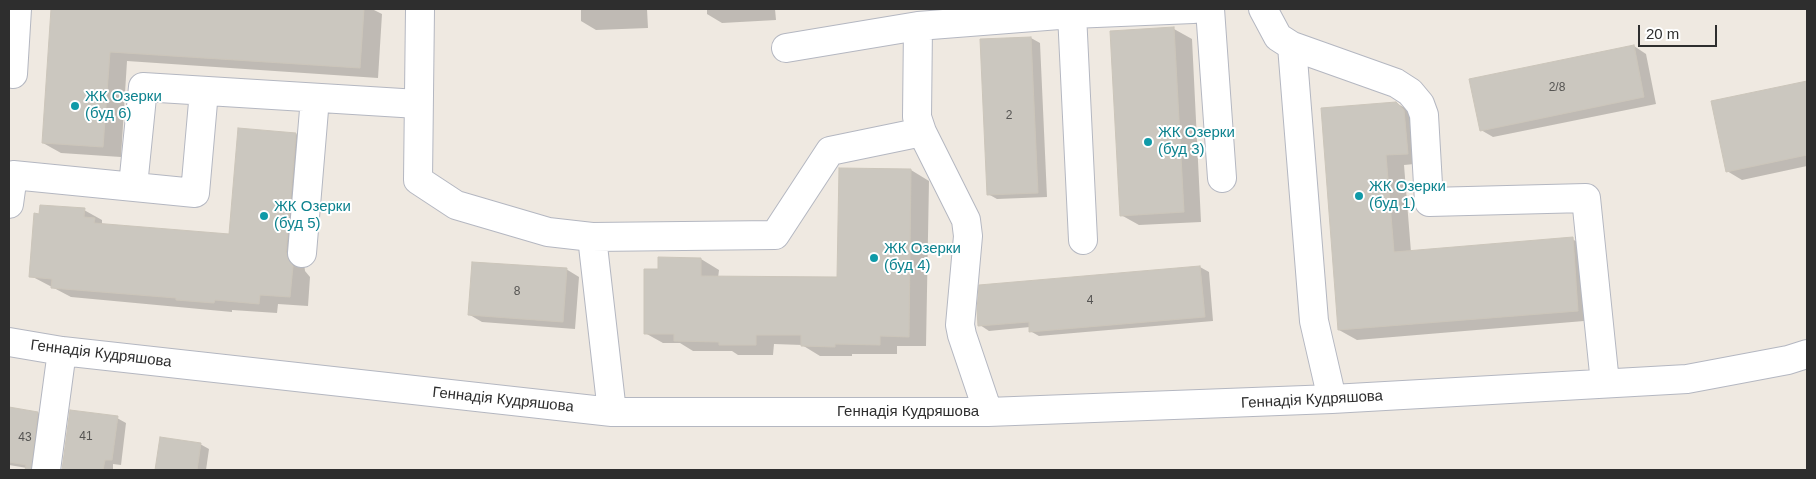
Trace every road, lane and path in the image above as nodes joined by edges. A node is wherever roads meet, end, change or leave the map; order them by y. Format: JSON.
{"nodes":[{"id":1,"x":17,"y":9,"type":"edge"},
{"id":2,"x":420,"y":9,"type":"edge"},
{"id":3,"x":1193,"y":9,"type":"edge"},
{"id":4,"x":1210,"y":9,"type":"edge"},
{"id":5,"x":1263,"y":9,"type":"edge"},
{"id":6,"x":1072,"y":14,"type":"junction"},
{"id":7,"x":918,"y":26,"type":"junction"},
{"id":8,"x":1292,"y":46,"type":"junction"},
{"id":9,"x":786,"y":48,"type":"dead end"},
{"id":10,"x":13,"y":74,"type":"dead end"},
{"id":11,"x":204,"y":91,"type":"junction"},
{"id":12,"x":316,"y":98,"type":"junction"},
{"id":13,"x":418,"y":104,"type":"junction"},
{"id":14,"x":922,"y":132,"type":"junction"},
{"id":15,"x":1222,"y":178,"type":"dead end"},
{"id":16,"x":133,"y":186,"type":"junction"},
{"id":17,"x":9,"y":204,"type":"edge"},
{"id":18,"x":592,"y":237,"type":"junction"},
{"id":19,"x":1084,"y":240,"type":"dead end"},
{"id":20,"x":302,"y":253,"type":"dead end"},
{"id":21,"x":9,"y":342,"type":"edge"},
{"id":22,"x":62,"y":350,"type":"junction"},
{"id":23,"x":1807,"y":354,"type":"edge"},
{"id":24,"x":1605,"y":383,"type":"junction"},
{"id":25,"x":1332,"y":399,"type":"junction"},
{"id":26,"x":612,"y":412,"type":"junction"},
{"id":27,"x":988,"y":412,"type":"junction"},
{"id":28,"x":46,"y":470,"type":"edge"}],
"edges":[{"from":1,"to":10,"type":"street"},
{"from":2,"to":13,"type":"street"},
{"from":3,"to":6,"type":"street"},
{"from":4,"to":15,"type":"street"},
{"from":5,"to":8,"type":"street"},
{"from":6,"to":7,"type":"street"},
{"from":6,"to":19,"type":"street"},
{"from":7,"to":9,"type":"street"},
{"from":7,"to":14,"type":"street"},
{"from":8,"to":24,"type":"street"},
{"from":8,"to":25,"type":"street"},
{"from":11,"to":12,"type":"street"},
{"from":11,"to":16,"type":"street"},
{"from":11,"to":16,"type":"street"},
{"from":12,"to":13,"type":"street"},
{"from":12,"to":20,"type":"street"},
{"from":13,"to":18,"type":"street"},
{"from":14,"to":18,"type":"street"},
{"from":14,"to":27,"type":"street"},
{"from":16,"to":17,"type":"street"},
{"from":18,"to":26,"type":"street"},
{"from":21,"to":22,"type":"street","name":"Геннадія Кудряшова"},
{"from":22,"to":26,"type":"street","name":"Геннадія Кудряшова"},
{"from":22,"to":28,"type":"street"},
{"from":23,"to":24,"type":"street","name":"Геннадія Кудряшова"},
{"from":24,"to":25,"type":"street","name":"Геннадія Кудряшова"},
{"from":25,"to":27,"type":"street","name":"Геннадія Кудряшова"},
{"from":26,"to":27,"type":"street","name":"Геннадія Кудряшова"}]}
